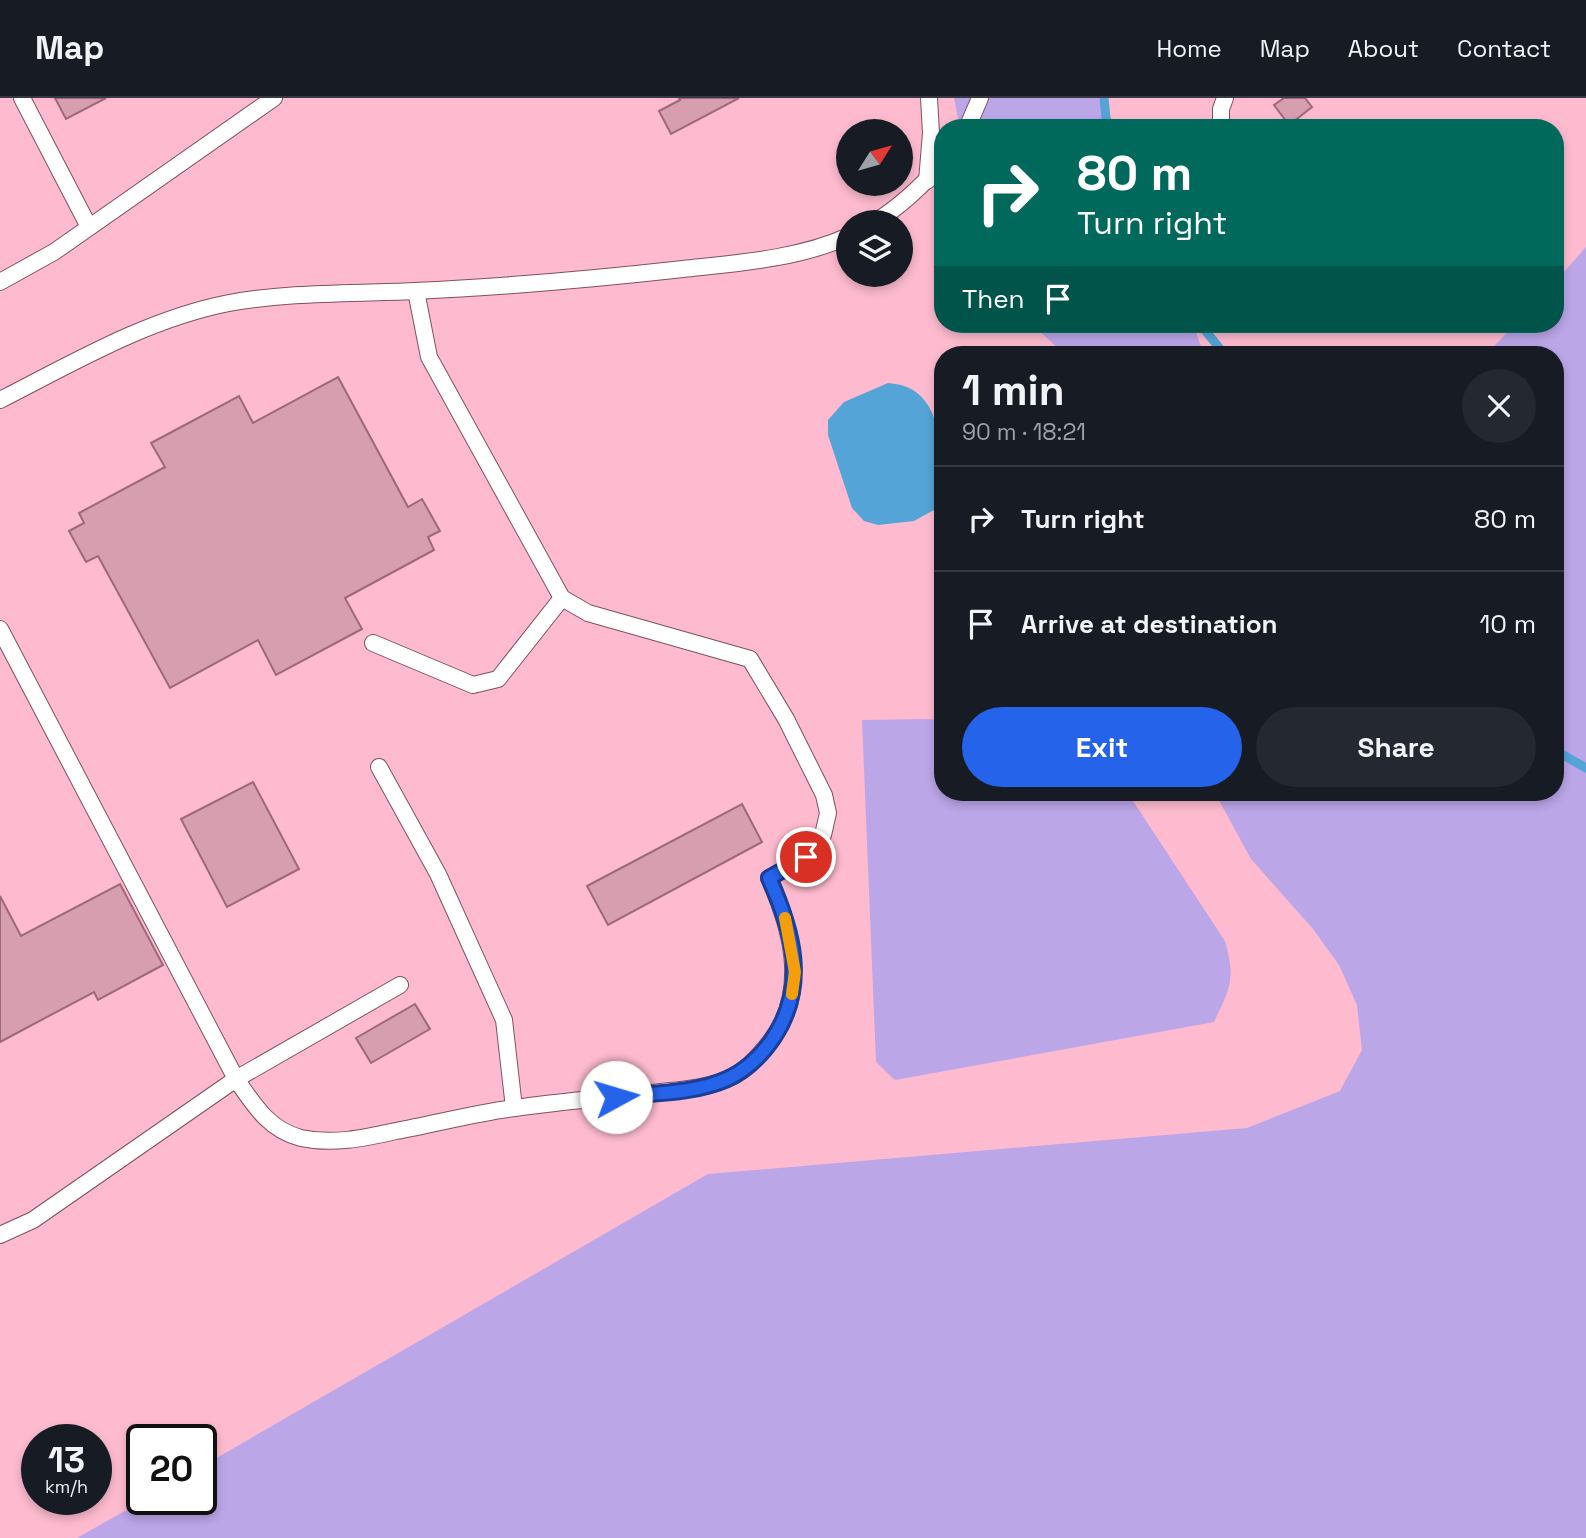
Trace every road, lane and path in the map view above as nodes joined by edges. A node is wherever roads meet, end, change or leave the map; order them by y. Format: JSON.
{"nodes":[{"id":1,"x":22,"y":98,"type":"edge"},
{"id":2,"x":274,"y":98,"type":"edge"},
{"id":3,"x":929,"y":98,"type":"edge"},
{"id":4,"x":980,"y":98,"type":"edge"},
{"id":5,"x":1225,"y":98,"type":"edge"},
{"id":6,"x":971,"y":119,"type":"edge"},
{"id":7,"x":1221,"y":119,"type":"edge"},
{"id":8,"x":934,"y":173,"type":"edge"},
{"id":9,"x":927,"y":181,"type":"junction"},
{"id":10,"x":895,"y":210,"type":"edge"},
{"id":11,"x":89,"y":227,"type":"junction"},
{"id":12,"x":836,"y":240,"type":"edge"},
{"id":13,"x":0,"y":282,"type":"edge"},
{"id":14,"x":416,"y":291,"type":"junction"},
{"id":15,"x":0,"y":400,"type":"edge"},
{"id":16,"x":562,"y":598,"type":"junction"},
{"id":17,"x":0,"y":629,"type":"edge"},
{"id":18,"x":373,"y":643,"type":"dead end"},
{"id":19,"x":379,"y":766,"type":"dead end"},
{"id":20,"x":400,"y":985,"type":"dead end"},
{"id":21,"x":236,"y":1079,"type":"junction"},
{"id":22,"x":514,"y":1108,"type":"junction"},
{"id":23,"x":0,"y":1235,"type":"edge"}],
"edges":[{"from":1,"to":11,"type":"lane"},
{"from":2,"to":11,"type":"lane"},
{"from":3,"to":9,"type":"lane"},
{"from":4,"to":6,"type":"lane"},
{"from":5,"to":7,"type":"lane"},
{"from":8,"to":9,"type":"lane"},
{"from":9,"to":10,"type":"lane"},
{"from":11,"to":13,"type":"lane"},
{"from":12,"to":14,"type":"lane"},
{"from":14,"to":15,"type":"lane"},
{"from":14,"to":16,"type":"lane"},
{"from":16,"to":18,"type":"lane"},
{"from":16,"to":22,"type":"lane"},
{"from":17,"to":21,"type":"lane"},
{"from":19,"to":22,"type":"lane"},
{"from":20,"to":21,"type":"lane"},
{"from":21,"to":22,"type":"lane"},
{"from":21,"to":23,"type":"lane"}]}
